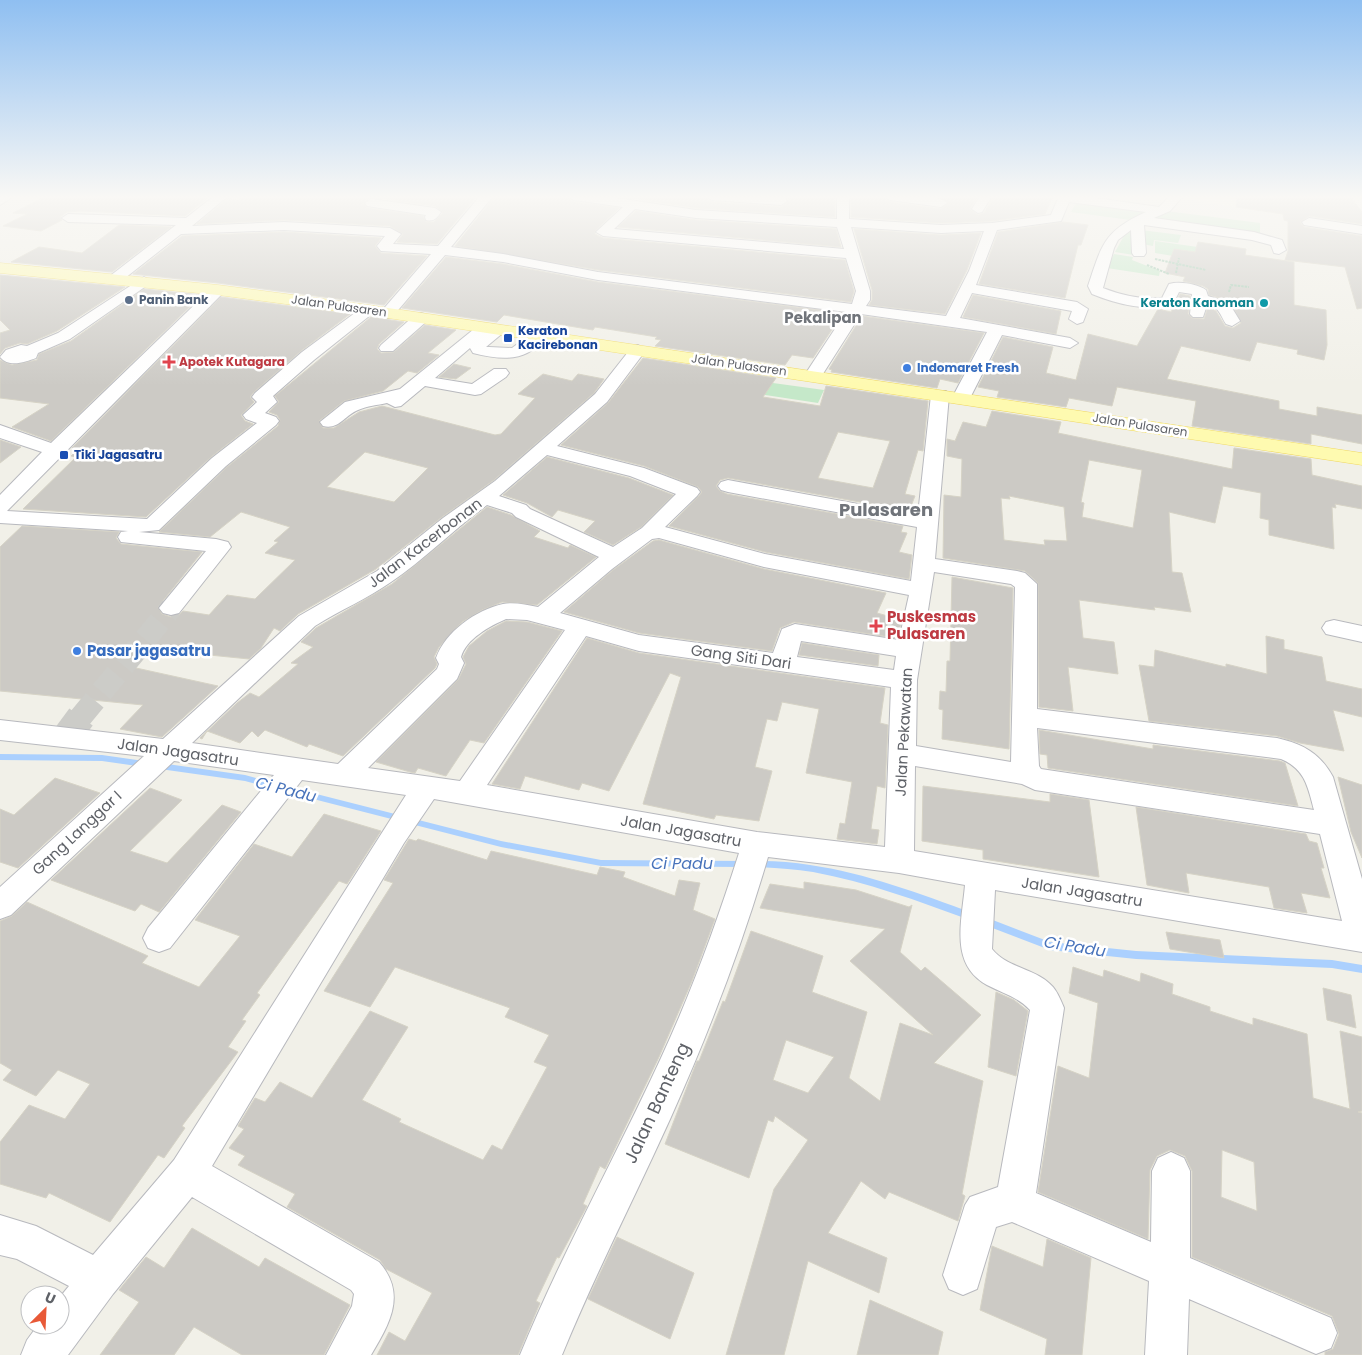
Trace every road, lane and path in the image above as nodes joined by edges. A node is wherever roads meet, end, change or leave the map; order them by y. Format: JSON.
{"nodes":[{"id":1,"x":141,"y":259,"type":"edge"},
{"id":2,"x":433,"y":259,"type":"edge"},
{"id":3,"x":510,"y":259,"type":"edge"},
{"id":4,"x":854,"y":259,"type":"edge"},
{"id":5,"x":978,"y":259,"type":"edge"},
{"id":6,"x":1102,"y":259,"type":"edge"},
{"id":7,"x":1136,"y":259,"type":"edge"},
{"id":8,"x":1179,"y":259,"type":"edge"},
{"id":9,"x":0,"y":268,"type":"edge"},
{"id":10,"x":116,"y":279,"type":"junction"},
{"id":11,"x":144,"y":281,"type":"junction"},
{"id":12,"x":968,"y":288,"type":"junction"},
{"id":13,"x":218,"y":290,"type":"junction"},
{"id":14,"x":858,"y":309,"type":"junction"},
{"id":15,"x":368,"y":310,"type":"junction"},
{"id":16,"x":388,"y":313,"type":"junction"},
{"id":17,"x":421,"y":318,"type":"junction"},
{"id":18,"x":1077,"y":318,"type":"dead end"},
{"id":19,"x":951,"y":321,"type":"junction"},
{"id":20,"x":1232,"y":321,"type":"dead end"},
{"id":21,"x":492,"y":329,"type":"junction"},
{"id":22,"x":997,"y":329,"type":"junction"},
{"id":23,"x":538,"y":336,"type":"junction"},
{"id":24,"x":1070,"y":343,"type":"dead end"},
{"id":25,"x":387,"y":348,"type":"dead end"},
{"id":26,"x":638,"y":350,"type":"junction"},
{"id":27,"x":29,"y":351,"type":"dead end"},
{"id":28,"x":507,"y":365,"type":"junction"},
{"id":29,"x":813,"y":376,"type":"junction"},
{"id":30,"x":420,"y":380,"type":"junction"},
{"id":31,"x":459,"y":387,"type":"junction"},
{"id":32,"x":951,"y":396,"type":"junction"},
{"id":33,"x":449,"y":404,"type":"dead end"},
{"id":34,"x":329,"y":422,"type":"dead end"},
{"id":35,"x":0,"y":431,"type":"edge"},
{"id":36,"x":544,"y":449,"type":"junction"},
{"id":37,"x":54,"y":450,"type":"junction"},
{"id":38,"x":1362,"y":459,"type":"edge"},
{"id":39,"x":728,"y":486,"type":"dead end"},
{"id":40,"x":484,"y":498,"type":"junction"},
{"id":41,"x":0,"y":507,"type":"edge"},
{"id":42,"x":0,"y":517,"type":"edge"},
{"id":43,"x":927,"y":522,"type":"junction"},
{"id":44,"x":0,"y":525,"type":"edge"},
{"id":45,"x":652,"y":532,"type":"junction"},
{"id":46,"x":614,"y":556,"type":"junction"},
{"id":47,"x":923,"y":564,"type":"junction"},
{"id":48,"x":921,"y":590,"type":"junction"},
{"id":49,"x":171,"y":608,"type":"tunnel mouth"},
{"id":50,"x":542,"y":616,"type":"junction"},
{"id":51,"x":580,"y":628,"type":"junction"},
{"id":52,"x":1334,"y":628,"type":"dead end"},
{"id":53,"x":1362,"y":634,"type":"edge"},
{"id":54,"x":909,"y":650,"type":"junction"},
{"id":55,"x":783,"y":663,"type":"junction"},
{"id":56,"x":904,"y":680,"type":"junction"},
{"id":57,"x":1024,"y":717,"type":"junction"},
{"id":58,"x":0,"y":730,"type":"edge"},
{"id":59,"x":903,"y":754,"type":"junction"},
{"id":60,"x":162,"y":755,"type":"junction"},
{"id":61,"x":1028,"y":775,"type":"junction"},
{"id":62,"x":343,"y":776,"type":"junction"},
{"id":63,"x":285,"y":781,"type":"junction"},
{"id":64,"x":467,"y":793,"type":"junction"},
{"id":65,"x":420,"y":796,"type":"junction"},
{"id":66,"x":1331,"y":824,"type":"junction"},
{"id":67,"x":899,"y":862,"type":"junction"},
{"id":68,"x":751,"y":863,"type":"junction"},
{"id":69,"x":980,"y":884,"type":"junction"},
{"id":70,"x":0,"y":906,"type":"edge"},
{"id":71,"x":1362,"y":936,"type":"edge"},
{"id":72,"x":158,"y":938,"type":"dead end"},
{"id":73,"x":1171,"y":1171,"type":"dead end"},
{"id":74,"x":188,"y":1173,"type":"junction"},
{"id":75,"x":1012,"y":1202,"type":"junction"},
{"id":76,"x":0,"y":1235,"type":"edge"},
{"id":77,"x":1168,"y":1269,"type":"junction"},
{"id":78,"x":963,"y":1275,"type":"dead end"},
{"id":79,"x":99,"y":1280,"type":"junction"},
{"id":80,"x":1316,"y":1333,"type":"dead end"},
{"id":81,"x":42,"y":1355,"type":"edge"},
{"id":82,"x":347,"y":1355,"type":"edge"},
{"id":83,"x":541,"y":1355,"type":"edge"},
{"id":84,"x":1166,"y":1355,"type":"edge"}],
"edges":[{"from":1,"to":10,"type":"street"},
{"from":2,"to":16,"type":"street"},
{"from":3,"to":14,"type":"street"},
{"from":4,"to":14,"type":"street"},
{"from":5,"to":12,"type":"street"},
{"from":6,"to":20,"type":"street"},
{"from":7,"to":8,"type":"path"},
{"from":9,"to":10,"type":"main road","name":"Jalan Pulasaren"},
{"from":10,"to":11,"type":"main road","name":"Jalan Pulasaren"},
{"from":11,"to":13,"type":"main road","name":"Jalan Pulasaren"},
{"from":11,"to":27,"type":"street"},
{"from":12,"to":18,"type":"street"},
{"from":12,"to":19,"type":"street"},
{"from":13,"to":15,"type":"main road","name":"Jalan Pulasaren"},
{"from":13,"to":37,"type":"street"},
{"from":14,"to":19,"type":"street"},
{"from":14,"to":29,"type":"street"},
{"from":15,"to":16,"type":"main road","name":"Jalan Pulasaren"},
{"from":15,"to":42,"type":"street"},
{"from":16,"to":17,"type":"main road","name":"Jalan Pulasaren"},
{"from":17,"to":21,"type":"main road","name":"Jalan Pulasaren"},
{"from":17,"to":25,"type":"street"},
{"from":19,"to":22,"type":"street"},
{"from":21,"to":23,"type":"main road","name":"Jalan Pulasaren"},
{"from":21,"to":28,"type":"street"},
{"from":21,"to":30,"type":"street"},
{"from":22,"to":24,"type":"street"},
{"from":22,"to":32,"type":"street"},
{"from":23,"to":26,"type":"main road","name":"Jalan Pulasaren"},
{"from":23,"to":28,"type":"street"},
{"from":26,"to":29,"type":"main road","name":"Jalan Pulasaren"},
{"from":26,"to":36,"type":"street","name":"Jalan Kacerbonan"},
{"from":28,"to":31,"type":"street"},
{"from":29,"to":32,"type":"main road","name":"Jalan Pulasaren"},
{"from":30,"to":31,"type":"street"},
{"from":30,"to":34,"type":"street"},
{"from":31,"to":33,"type":"street"},
{"from":32,"to":38,"type":"main road","name":"Jalan Pulasaren"},
{"from":32,"to":43,"type":"street","name":"Jalan Pekawatan"},
{"from":35,"to":37,"type":"street"},
{"from":36,"to":40,"type":"street","name":"Jalan Kacerbonan"},
{"from":36,"to":45,"type":"street"},
{"from":37,"to":41,"type":"street"},
{"from":39,"to":43,"type":"street"},
{"from":40,"to":46,"type":"street"},
{"from":40,"to":60,"type":"street","name":"Jalan Kacerbonan"},
{"from":43,"to":47,"type":"street","name":"Jalan Pekawatan"},
{"from":44,"to":49,"type":"street"},
{"from":45,"to":46,"type":"street"},
{"from":45,"to":48,"type":"street"},
{"from":46,"to":50,"type":"street"},
{"from":47,"to":48,"type":"street","name":"Jalan Pekawatan"},
{"from":47,"to":57,"type":"street"},
{"from":48,"to":54,"type":"street","name":"Jalan Pekawatan"},
{"from":50,"to":51,"type":"street","name":"Gang Siti Dari"},
{"from":50,"to":62,"type":"street","name":"Gang Siti Dari"},
{"from":51,"to":55,"type":"street","name":"Gang Siti Dari"},
{"from":51,"to":64,"type":"street"},
{"from":52,"to":53,"type":"street"},
{"from":54,"to":55,"type":"street"},
{"from":54,"to":56,"type":"street","name":"Jalan Pekawatan"},
{"from":55,"to":56,"type":"street","name":"Gang Siti Dari"},
{"from":56,"to":59,"type":"street","name":"Jalan Pekawatan"},
{"from":57,"to":61,"type":"street"},
{"from":57,"to":66,"type":"street"},
{"from":58,"to":60,"type":"street","name":"Jalan Jagasatru"},
{"from":59,"to":61,"type":"street"},
{"from":59,"to":67,"type":"street","name":"Jalan Pekawatan"},
{"from":60,"to":63,"type":"street","name":"Jalan Jagasatru"},
{"from":60,"to":70,"type":"street","name":"Gang Langgar I"},
{"from":61,"to":66,"type":"street"},
{"from":62,"to":63,"type":"street","name":"Jalan Jagasatru"},
{"from":62,"to":65,"type":"street","name":"Jalan Jagasatru"},
{"from":63,"to":72,"type":"street"},
{"from":64,"to":65,"type":"street","name":"Jalan Jagasatru"},
{"from":64,"to":68,"type":"street","name":"Jalan Jagasatru"},
{"from":65,"to":74,"type":"street"},
{"from":66,"to":71,"type":"street"},
{"from":67,"to":68,"type":"street","name":"Jalan Jagasatru"},
{"from":67,"to":69,"type":"street","name":"Jalan Jagasatru"},
{"from":68,"to":83,"type":"street","name":"Jalan Banteng"},
{"from":69,"to":71,"type":"street","name":"Jalan Jagasatru"},
{"from":69,"to":75,"type":"street"},
{"from":73,"to":77,"type":"street"},
{"from":74,"to":79,"type":"street"},
{"from":74,"to":82,"type":"street"},
{"from":75,"to":77,"type":"street"},
{"from":75,"to":78,"type":"street"},
{"from":76,"to":79,"type":"street"},
{"from":77,"to":80,"type":"street"},
{"from":77,"to":84,"type":"street"},
{"from":79,"to":81,"type":"street"}]}
